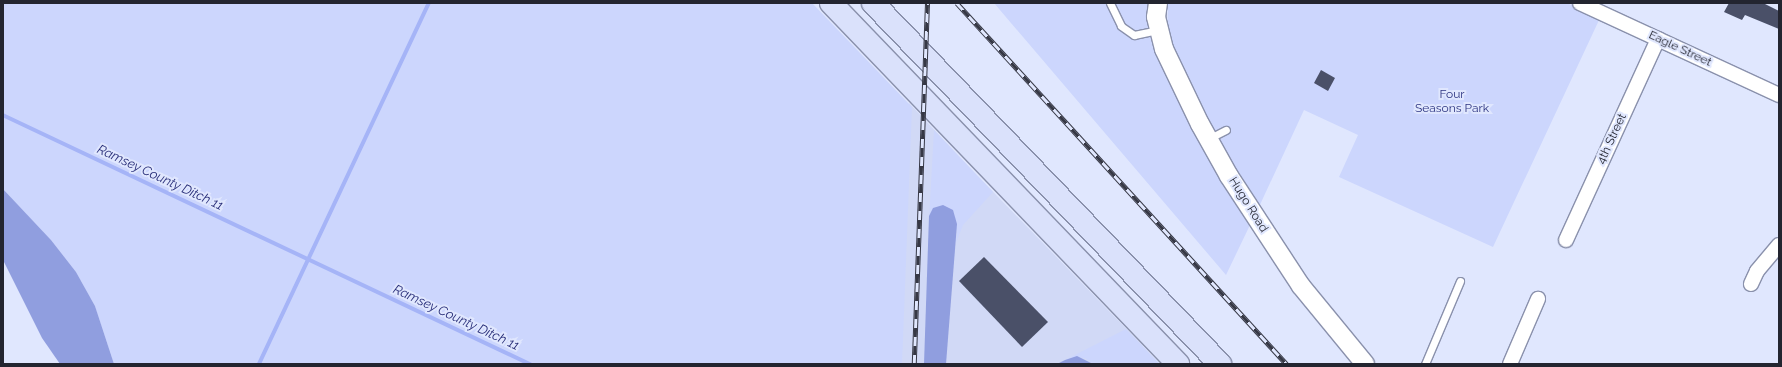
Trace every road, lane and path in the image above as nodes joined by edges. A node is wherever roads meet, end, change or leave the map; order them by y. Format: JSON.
{"nodes":[{"id":1,"x":831,"y":3,"type":"edge"},
{"id":2,"x":873,"y":3,"type":"edge"},
{"id":3,"x":1110,"y":3,"type":"edge"},
{"id":4,"x":1158,"y":3,"type":"edge"},
{"id":5,"x":1580,"y":3,"type":"edge"},
{"id":6,"x":1158,"y":30,"type":"junction"},
{"id":7,"x":1658,"y":39,"type":"junction"},
{"id":8,"x":1779,"y":95,"type":"edge"},
{"id":9,"x":1226,"y":130,"type":"dead end"},
{"id":10,"x":1208,"y":139,"type":"junction"},
{"id":11,"x":1566,"y":240,"type":"dead end"},
{"id":12,"x":1779,"y":245,"type":"edge"},
{"id":13,"x":1460,"y":281,"type":"dead end"},
{"id":14,"x":1751,"y":284,"type":"dead end"},
{"id":15,"x":1538,"y":299,"type":"dead end"},
{"id":16,"x":1178,"y":364,"type":"edge"},
{"id":17,"x":1220,"y":364,"type":"edge"},
{"id":18,"x":1365,"y":364,"type":"edge"},
{"id":19,"x":1425,"y":364,"type":"edge"},
{"id":20,"x":1510,"y":364,"type":"edge"}],
"edges":[{"from":1,"to":16,"type":"main road"},
{"from":2,"to":17,"type":"main road"},
{"from":3,"to":6,"type":"lane"},
{"from":4,"to":6,"type":"street","name":"Hugo Road"},
{"from":5,"to":7,"type":"street","name":"Eagle Street"},
{"from":6,"to":10,"type":"street","name":"Hugo Road"},
{"from":7,"to":8,"type":"street","name":"Eagle Street"},
{"from":7,"to":11,"type":"street","name":"4th Street"},
{"from":9,"to":10,"type":"lane"},
{"from":10,"to":18,"type":"street","name":"Hugo Road"},
{"from":12,"to":14,"type":"street"},
{"from":13,"to":19,"type":"lane"},
{"from":15,"to":20,"type":"street"}]}
